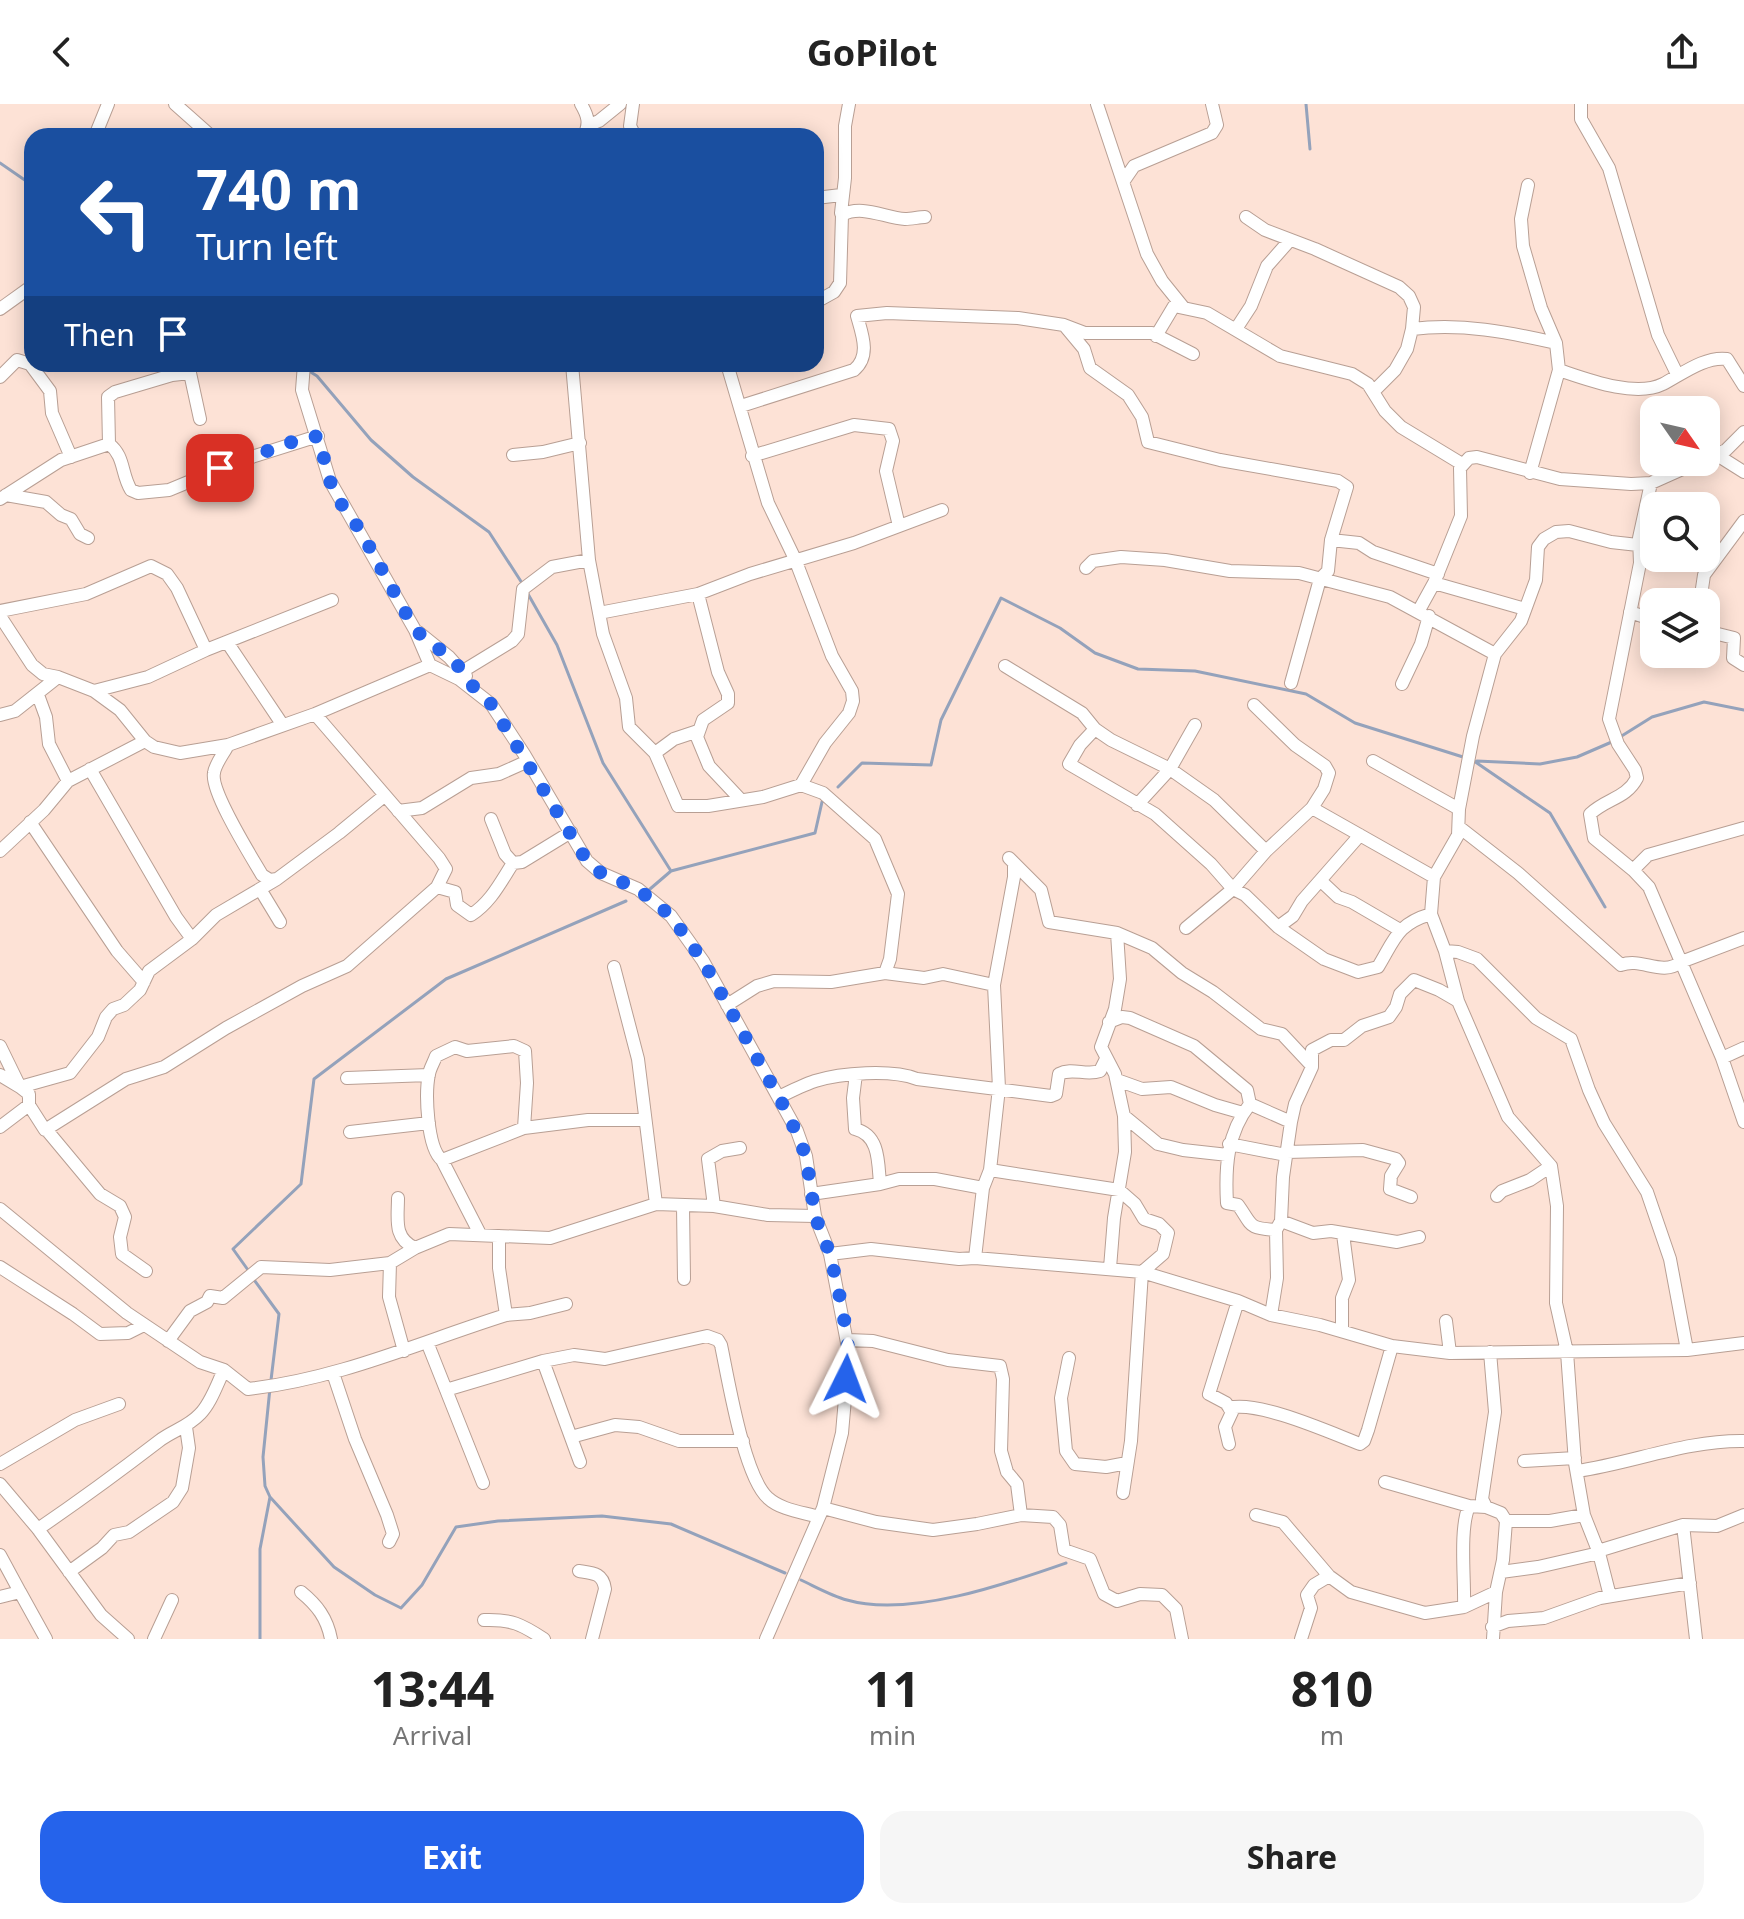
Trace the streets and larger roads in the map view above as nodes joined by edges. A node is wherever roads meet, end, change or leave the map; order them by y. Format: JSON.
{"nodes":[{"id":1,"x":108,"y":104,"type":"edge"},
{"id":2,"x":175,"y":104,"type":"edge"},
{"id":3,"x":581,"y":104,"type":"edge"},
{"id":4,"x":620,"y":104,"type":"edge"},
{"id":5,"x":633,"y":104,"type":"edge"},
{"id":6,"x":849,"y":104,"type":"edge"},
{"id":7,"x":1097,"y":104,"type":"edge"},
{"id":8,"x":1212,"y":104,"type":"edge"},
{"id":9,"x":1581,"y":104,"type":"edge"},
{"id":10,"x":98,"y":128,"type":"edge"},
{"id":11,"x":202,"y":128,"type":"edge"},
{"id":12,"x":586,"y":128,"type":"edge"},
{"id":13,"x":589,"y":128,"type":"edge"},
{"id":14,"x":631,"y":128,"type":"edge"},
{"id":15,"x":1123,"y":182,"type":"junction"},
{"id":16,"x":1528,"y":185,"type":"dead end"},
{"id":17,"x":841,"y":195,"type":"junction"},
{"id":18,"x":824,"y":197,"type":"edge"},
{"id":19,"x":842,"y":215,"type":"junction"},
{"id":20,"x":925,"y":217,"type":"dead end"},
{"id":21,"x":1246,"y":217,"type":"dead end"},
{"id":22,"x":1290,"y":240,"type":"junction"},
{"id":23,"x":24,"y":292,"type":"edge"},
{"id":24,"x":824,"y":298,"type":"edge"},
{"id":25,"x":1183,"y":307,"type":"junction"},
{"id":26,"x":0,"y":309,"type":"edge"},
{"id":27,"x":1064,"y":325,"type":"junction"},
{"id":28,"x":1236,"y":329,"type":"junction"},
{"id":29,"x":1412,"y":329,"type":"junction"},
{"id":30,"x":1156,"y":336,"type":"junction"},
{"id":31,"x":1556,"y":343,"type":"junction"},
{"id":32,"x":1193,"y":354,"type":"dead end"},
{"id":33,"x":24,"y":362,"type":"edge"},
{"id":34,"x":1559,"y":370,"type":"junction"},
{"id":35,"x":36,"y":372,"type":"edge"},
{"id":36,"x":304,"y":372,"type":"edge"},
{"id":37,"x":573,"y":372,"type":"edge"},
{"id":38,"x":730,"y":372,"type":"edge"},
{"id":39,"x":1677,"y":374,"type":"junction"},
{"id":40,"x":0,"y":377,"type":"edge"},
{"id":41,"x":1744,"y":386,"type":"edge"},
{"id":42,"x":1374,"y":391,"type":"junction"},
{"id":43,"x":741,"y":406,"type":"junction"},
{"id":44,"x":200,"y":419,"type":"dead end"},
{"id":45,"x":1744,"y":432,"type":"edge"},
{"id":46,"x":318,"y":436,"type":"junction"},
{"id":47,"x":580,"y":443,"type":"junction"},
{"id":48,"x":109,"y":444,"type":"junction"},
{"id":49,"x":1720,"y":449,"type":"edge"},
{"id":50,"x":513,"y":455,"type":"dead end"},
{"id":51,"x":752,"y":456,"type":"junction"},
{"id":52,"x":71,"y":457,"type":"junction"},
{"id":53,"x":1720,"y":460,"type":"edge"},
{"id":54,"x":1462,"y":464,"type":"junction"},
{"id":55,"x":1744,"y":472,"type":"edge"},
{"id":56,"x":1530,"y":473,"type":"junction"},
{"id":57,"x":1667,"y":476,"type":"edge"},
{"id":58,"x":1651,"y":483,"type":"junction"},
{"id":59,"x":3,"y":497,"type":"edge"},
{"id":60,"x":942,"y":510,"type":"dead end"},
{"id":61,"x":1744,"y":521,"type":"edge"},
{"id":62,"x":899,"y":526,"type":"junction"},
{"id":63,"x":88,"y":538,"type":"dead end"},
{"id":64,"x":1331,"y":540,"type":"junction"},
{"id":65,"x":1638,"y":545,"type":"junction"},
{"id":66,"x":795,"y":559,"type":"junction"},
{"id":67,"x":589,"y":560,"type":"junction"},
{"id":68,"x":1086,"y":568,"type":"dead end"},
{"id":69,"x":1436,"y":578,"type":"junction"},
{"id":70,"x":1320,"y":579,"type":"junction"},
{"id":71,"x":1702,"y":588,"type":"edge"},
{"id":72,"x":698,"y":594,"type":"junction"},
{"id":73,"x":332,"y":600,"type":"dead end"},
{"id":74,"x":1525,"y":609,"type":"junction"},
{"id":75,"x":1630,"y":612,"type":"junction"},
{"id":76,"x":599,"y":613,"type":"junction"},
{"id":77,"x":0,"y":614,"type":"edge"},
{"id":78,"x":1423,"y":614,"type":"junction"},
{"id":79,"x":1640,"y":615,"type":"edge"},
{"id":80,"x":1744,"y":628,"type":"edge"},
{"id":81,"x":415,"y":630,"type":"junction"},
{"id":82,"x":1720,"y":634,"type":"edge"},
{"id":83,"x":1734,"y":638,"type":"junction"},
{"id":84,"x":227,"y":642,"type":"junction"},
{"id":85,"x":206,"y":650,"type":"junction"},
{"id":86,"x":1495,"y":654,"type":"junction"},
{"id":87,"x":430,"y":665,"type":"junction"},
{"id":88,"x":1744,"y":665,"type":"edge"},
{"id":89,"x":1005,"y":666,"type":"dead end"},
{"id":90,"x":463,"y":671,"type":"junction"},
{"id":91,"x":58,"y":677,"type":"junction"},
{"id":92,"x":1291,"y":683,"type":"dead end"},
{"id":93,"x":1402,"y":684,"type":"dead end"},
{"id":94,"x":94,"y":691,"type":"junction"},
{"id":95,"x":476,"y":691,"type":"junction"},
{"id":96,"x":38,"y":695,"type":"junction"},
{"id":97,"x":1254,"y":705,"type":"dead end"},
{"id":98,"x":315,"y":714,"type":"junction"},
{"id":99,"x":0,"y":715,"type":"edge"},
{"id":100,"x":282,"y":724,"type":"junction"},
{"id":101,"x":1195,"y":725,"type":"dead end"},
{"id":102,"x":1095,"y":729,"type":"junction"},
{"id":103,"x":698,"y":731,"type":"junction"},
{"id":104,"x":145,"y":741,"type":"junction"},
{"id":105,"x":228,"y":745,"type":"junction"},
{"id":106,"x":655,"y":753,"type":"junction"},
{"id":107,"x":528,"y":761,"type":"junction"},
{"id":108,"x":1373,"y":761,"type":"dead end"},
{"id":109,"x":90,"y":769,"type":"junction"},
{"id":110,"x":1170,"y":769,"type":"junction"},
{"id":111,"x":68,"y":781,"type":"junction"},
{"id":112,"x":801,"y":785,"type":"junction"},
{"id":113,"x":384,"y":796,"type":"junction"},
{"id":114,"x":741,"y":800,"type":"junction"},
{"id":115,"x":1137,"y":805,"type":"junction"},
{"id":116,"x":1312,"y":808,"type":"junction"},
{"id":117,"x":1459,"y":809,"type":"junction"},
{"id":118,"x":398,"y":811,"type":"junction"},
{"id":119,"x":491,"y":819,"type":"dead end"},
{"id":120,"x":30,"y":822,"type":"junction"},
{"id":121,"x":1459,"y":827,"type":"junction"},
{"id":122,"x":1744,"y":828,"type":"edge"},
{"id":123,"x":571,"y":832,"type":"junction"},
{"id":124,"x":1360,"y":835,"type":"junction"},
{"id":125,"x":0,"y":851,"type":"edge"},
{"id":126,"x":1266,"y":851,"type":"junction"},
{"id":127,"x":513,"y":863,"type":"junction"},
{"id":128,"x":1633,"y":870,"type":"junction"},
{"id":129,"x":1434,"y":877,"type":"junction"},
{"id":130,"x":277,"y":879,"type":"junction"},
{"id":131,"x":1321,"y":881,"type":"junction"},
{"id":132,"x":437,"y":887,"type":"junction"},
{"id":133,"x":260,"y":889,"type":"junction"},
{"id":134,"x":1233,"y":889,"type":"junction"},
{"id":135,"x":1431,"y":914,"type":"junction"},
{"id":136,"x":280,"y":922,"type":"dead end"},
{"id":137,"x":1278,"y":927,"type":"junction"},
{"id":138,"x":1186,"y":928,"type":"dead end"},
{"id":139,"x":1400,"y":930,"type":"junction"},
{"id":140,"x":1117,"y":933,"type":"junction"},
{"id":141,"x":1744,"y":938,"type":"edge"},
{"id":142,"x":192,"y":939,"type":"junction"},
{"id":143,"x":1445,"y":951,"type":"junction"},
{"id":144,"x":1681,"y":962,"type":"junction"},
{"id":145,"x":614,"y":967,"type":"dead end"},
{"id":146,"x":885,"y":973,"type":"junction"},
{"id":147,"x":144,"y":982,"type":"junction"},
{"id":148,"x":994,"y":985,"type":"junction"},
{"id":149,"x":1458,"y":1001,"type":"junction"},
{"id":150,"x":727,"y":1005,"type":"junction"},
{"id":151,"x":1109,"y":1022,"type":"junction"},
{"id":152,"x":0,"y":1046,"type":"edge"},
{"id":153,"x":1744,"y":1048,"type":"edge"},
{"id":154,"x":1722,"y":1058,"type":"junction"},
{"id":155,"x":1106,"y":1059,"type":"junction"},
{"id":156,"x":1312,"y":1067,"type":"junction"},
{"id":157,"x":856,"y":1074,"type":"junction"},
{"id":158,"x":0,"y":1075,"type":"edge"},
{"id":159,"x":429,"y":1075,"type":"junction"},
{"id":160,"x":347,"y":1078,"type":"dead end"},
{"id":161,"x":1117,"y":1080,"type":"junction"},
{"id":162,"x":20,"y":1087,"type":"junction"},
{"id":163,"x":999,"y":1088,"type":"junction"},
{"id":164,"x":779,"y":1097,"type":"junction"},
{"id":165,"x":29,"y":1105,"type":"junction"},
{"id":166,"x":1246,"y":1108,"type":"junction"},
{"id":167,"x":1124,"y":1116,"type":"junction"},
{"id":168,"x":645,"y":1120,"type":"junction"},
{"id":169,"x":1291,"y":1122,"type":"junction"},
{"id":170,"x":1744,"y":1122,"type":"edge"},
{"id":171,"x":429,"y":1123,"type":"junction"},
{"id":172,"x":0,"y":1127,"type":"edge"},
{"id":173,"x":45,"y":1128,"type":"junction"},
{"id":174,"x":524,"y":1128,"type":"junction"},
{"id":175,"x":350,"y":1132,"type":"dead end"},
{"id":176,"x":740,"y":1148,"type":"dead end"},
{"id":177,"x":1229,"y":1149,"type":"junction"},
{"id":178,"x":1286,"y":1154,"type":"junction"},
{"id":179,"x":442,"y":1160,"type":"junction"},
{"id":180,"x":1551,"y":1166,"type":"junction"},
{"id":181,"x":990,"y":1170,"type":"junction"},
{"id":182,"x":880,"y":1184,"type":"junction"},
{"id":183,"x":983,"y":1188,"type":"junction"},
{"id":184,"x":1119,"y":1190,"type":"junction"},
{"id":185,"x":811,"y":1194,"type":"junction"},
{"id":186,"x":1497,"y":1196,"type":"dead end"},
{"id":187,"x":1411,"y":1197,"type":"dead end"},
{"id":188,"x":398,"y":1198,"type":"dead end"},
{"id":189,"x":656,"y":1204,"type":"junction"},
{"id":190,"x":683,"y":1206,"type":"junction"},
{"id":191,"x":714,"y":1206,"type":"junction"},
{"id":192,"x":0,"y":1209,"type":"edge"},
{"id":193,"x":815,"y":1216,"type":"junction"},
{"id":194,"x":1278,"y":1225,"type":"junction"},
{"id":195,"x":480,"y":1234,"type":"junction"},
{"id":196,"x":1343,"y":1234,"type":"junction"},
{"id":197,"x":499,"y":1236,"type":"junction"},
{"id":198,"x":1419,"y":1237,"type":"dead end"},
{"id":199,"x":415,"y":1248,"type":"junction"},
{"id":200,"x":830,"y":1254,"type":"junction"},
{"id":201,"x":975,"y":1258,"type":"junction"},
{"id":202,"x":390,"y":1263,"type":"junction"},
{"id":203,"x":0,"y":1267,"type":"edge"},
{"id":204,"x":1110,"y":1268,"type":"junction"},
{"id":205,"x":146,"y":1271,"type":"dead end"},
{"id":206,"x":1142,"y":1272,"type":"junction"},
{"id":207,"x":684,"y":1279,"type":"dead end"},
{"id":208,"x":1238,"y":1301,"type":"junction"},
{"id":209,"x":566,"y":1304,"type":"dead end"},
{"id":210,"x":506,"y":1315,"type":"junction"},
{"id":211,"x":1271,"y":1315,"type":"junction"},
{"id":212,"x":1446,"y":1321,"type":"dead end"},
{"id":213,"x":144,"y":1325,"type":"junction"},
{"id":214,"x":1342,"y":1331,"type":"junction"},
{"id":215,"x":848,"y":1340,"type":"junction"},
{"id":216,"x":168,"y":1341,"type":"junction"},
{"id":217,"x":427,"y":1342,"type":"junction"},
{"id":218,"x":1744,"y":1343,"type":"edge"},
{"id":219,"x":1392,"y":1346,"type":"junction"},
{"id":220,"x":1687,"y":1350,"type":"junction"},
{"id":221,"x":404,"y":1351,"type":"junction"},
{"id":222,"x":1490,"y":1352,"type":"junction"},
{"id":223,"x":1567,"y":1352,"type":"junction"},
{"id":224,"x":1450,"y":1353,"type":"junction"},
{"id":225,"x":1069,"y":1358,"type":"dead end"},
{"id":226,"x":543,"y":1361,"type":"junction"},
{"id":227,"x":224,"y":1370,"type":"junction"},
{"id":228,"x":333,"y":1373,"type":"junction"},
{"id":229,"x":446,"y":1390,"type":"junction"},
{"id":230,"x":119,"y":1404,"type":"dead end"},
{"id":231,"x":1229,"y":1408,"type":"junction"},
{"id":232,"x":186,"y":1427,"type":"junction"},
{"id":233,"x":571,"y":1437,"type":"junction"},
{"id":234,"x":743,"y":1441,"type":"junction"},
{"id":235,"x":1744,"y":1441,"type":"edge"},
{"id":236,"x":1229,"y":1444,"type":"dead end"},
{"id":237,"x":1524,"y":1461,"type":"dead end"},
{"id":238,"x":580,"y":1462,"type":"dead end"},
{"id":239,"x":1127,"y":1463,"type":"junction"},
{"id":240,"x":0,"y":1464,"type":"edge"},
{"id":241,"x":1576,"y":1464,"type":"junction"},
{"id":242,"x":1385,"y":1482,"type":"dead end"},
{"id":243,"x":483,"y":1483,"type":"dead end"},
{"id":244,"x":2,"y":1491,"type":"edge"},
{"id":245,"x":1123,"y":1493,"type":"dead end"},
{"id":246,"x":1469,"y":1506,"type":"junction"},
{"id":247,"x":1486,"y":1507,"type":"junction"},
{"id":248,"x":821,"y":1513,"type":"junction"},
{"id":249,"x":1021,"y":1515,"type":"junction"},
{"id":250,"x":1256,"y":1515,"type":"dead end"},
{"id":251,"x":1584,"y":1515,"type":"junction"},
{"id":252,"x":1744,"y":1515,"type":"edge"},
{"id":253,"x":1506,"y":1521,"type":"junction"},
{"id":254,"x":1683,"y":1525,"type":"junction"},
{"id":255,"x":38,"y":1529,"type":"junction"},
{"id":256,"x":389,"y":1542,"type":"dead end"},
{"id":257,"x":1598,"y":1552,"type":"junction"},
{"id":258,"x":0,"y":1555,"type":"edge"},
{"id":259,"x":579,"y":1571,"type":"dead end"},
{"id":260,"x":69,"y":1572,"type":"junction"},
{"id":261,"x":1501,"y":1572,"type":"junction"},
{"id":262,"x":1329,"y":1576,"type":"junction"},
{"id":263,"x":1690,"y":1583,"type":"junction"},
{"id":264,"x":20,"y":1592,"type":"junction"},
{"id":265,"x":301,"y":1592,"type":"dead end"},
{"id":266,"x":1496,"y":1592,"type":"junction"},
{"id":267,"x":1610,"y":1596,"type":"junction"},
{"id":268,"x":0,"y":1597,"type":"edge"},
{"id":269,"x":172,"y":1600,"type":"dead end"},
{"id":270,"x":1464,"y":1607,"type":"junction"},
{"id":271,"x":1494,"y":1613,"type":"junction"},
{"id":272,"x":484,"y":1620,"type":"dead end"},
{"id":273,"x":1508,"y":1621,"type":"junction"},
{"id":274,"x":1492,"y":1633,"type":"edge"},
{"id":275,"x":46,"y":1639,"type":"edge"},
{"id":276,"x":128,"y":1639,"type":"edge"},
{"id":277,"x":154,"y":1639,"type":"edge"},
{"id":278,"x":331,"y":1639,"type":"edge"},
{"id":279,"x":544,"y":1639,"type":"edge"},
{"id":280,"x":592,"y":1639,"type":"edge"},
{"id":281,"x":766,"y":1639,"type":"edge"},
{"id":282,"x":1182,"y":1639,"type":"edge"},
{"id":283,"x":1301,"y":1639,"type":"edge"},
{"id":284,"x":1696,"y":1639,"type":"edge"}],
"edges":[{"from":1,"to":10,"type":"street"},
{"from":2,"to":11,"type":"street"},
{"from":3,"to":12,"type":"street"},
{"from":4,"to":13,"type":"street"},
{"from":5,"to":14,"type":"street"},
{"from":6,"to":17,"type":"street"},
{"from":7,"to":15,"type":"street"},
{"from":8,"to":15,"type":"street"},
{"from":9,"to":39,"type":"street"},
{"from":15,"to":25,"type":"street"},
{"from":16,"to":31,"type":"street"},
{"from":17,"to":18,"type":"street"},
{"from":17,"to":19,"type":"street"},
{"from":19,"to":20,"type":"street"},
{"from":19,"to":24,"type":"street"},
{"from":21,"to":22,"type":"street"},
{"from":22,"to":28,"type":"street"},
{"from":22,"to":29,"type":"street"},
{"from":23,"to":26,"type":"street"},
{"from":25,"to":28,"type":"street"},
{"from":25,"to":30,"type":"street"},
{"from":27,"to":30,"type":"street"},
{"from":27,"to":43,"type":"street"},
{"from":27,"to":64,"type":"street"},
{"from":28,"to":42,"type":"street"},
{"from":29,"to":31,"type":"street"},
{"from":29,"to":42,"type":"street"},
{"from":30,"to":32,"type":"street"},
{"from":31,"to":34,"type":"street"},
{"from":33,"to":40,"type":"street"},
{"from":34,"to":39,"type":"street"},
{"from":34,"to":56,"type":"street"},
{"from":35,"to":52,"type":"street"},
{"from":36,"to":46,"type":"street"},
{"from":37,"to":47,"type":"street"},
{"from":38,"to":43,"type":"street"},
{"from":39,"to":41,"type":"street"},
{"from":42,"to":54,"type":"street"},
{"from":43,"to":51,"type":"street"},
{"from":44,"to":48,"type":"street"},
{"from":45,"to":49,"type":"street"},
{"from":46,"to":48,"type":"street"},
{"from":46,"to":81,"type":"street"},
{"from":47,"to":50,"type":"street"},
{"from":47,"to":67,"type":"street"},
{"from":48,"to":52,"type":"street"},
{"from":51,"to":62,"type":"street"},
{"from":51,"to":66,"type":"street"},
{"from":52,"to":59,"type":"street"},
{"from":53,"to":55,"type":"street"},
{"from":54,"to":56,"type":"street"},
{"from":54,"to":69,"type":"street"},
{"from":56,"to":58,"type":"street"},
{"from":57,"to":58,"type":"street"},
{"from":58,"to":65,"type":"street"},
{"from":59,"to":63,"type":"street"},
{"from":60,"to":62,"type":"street"},
{"from":61,"to":71,"type":"street"},
{"from":62,"to":66,"type":"street"},
{"from":64,"to":69,"type":"street"},
{"from":64,"to":70,"type":"street"},
{"from":65,"to":74,"type":"street"},
{"from":65,"to":75,"type":"street"},
{"from":66,"to":72,"type":"street"},
{"from":66,"to":112,"type":"street"},
{"from":67,"to":76,"type":"street"},
{"from":67,"to":90,"type":"street"},
{"from":68,"to":70,"type":"street"},
{"from":69,"to":74,"type":"street"},
{"from":69,"to":78,"type":"street"},
{"from":70,"to":78,"type":"street"},
{"from":70,"to":92,"type":"street"},
{"from":72,"to":76,"type":"street"},
{"from":72,"to":103,"type":"street"},
{"from":73,"to":84,"type":"street"},
{"from":74,"to":86,"type":"street"},
{"from":75,"to":79,"type":"street"},
{"from":75,"to":128,"type":"street"},
{"from":76,"to":106,"type":"street"},
{"from":77,"to":85,"type":"street"},
{"from":77,"to":91,"type":"street"},
{"from":78,"to":86,"type":"street"},
{"from":78,"to":93,"type":"street"},
{"from":80,"to":83,"type":"street"},
{"from":81,"to":87,"type":"street"},
{"from":81,"to":90,"type":"street"},
{"from":82,"to":83,"type":"street"},
{"from":83,"to":88,"type":"street"},
{"from":84,"to":85,"type":"street"},
{"from":84,"to":100,"type":"street"},
{"from":85,"to":94,"type":"street"},
{"from":86,"to":117,"type":"street"},
{"from":87,"to":95,"type":"street"},
{"from":87,"to":98,"type":"street"},
{"from":89,"to":102,"type":"street"},
{"from":90,"to":95,"type":"street"},
{"from":91,"to":94,"type":"street"},
{"from":91,"to":96,"type":"street"},
{"from":94,"to":104,"type":"street"},
{"from":95,"to":107,"type":"street"},
{"from":96,"to":99,"type":"street"},
{"from":96,"to":111,"type":"street"},
{"from":97,"to":116,"type":"street"},
{"from":98,"to":100,"type":"street"},
{"from":98,"to":113,"type":"street"},
{"from":100,"to":105,"type":"street"},
{"from":101,"to":110,"type":"street"},
{"from":102,"to":110,"type":"street"},
{"from":102,"to":115,"type":"street"},
{"from":103,"to":106,"type":"street"},
{"from":103,"to":114,"type":"street"},
{"from":104,"to":105,"type":"street"},
{"from":104,"to":109,"type":"street"},
{"from":105,"to":130,"type":"street"},
{"from":106,"to":114,"type":"street"},
{"from":107,"to":118,"type":"street"},
{"from":107,"to":123,"type":"street"},
{"from":108,"to":117,"type":"street"},
{"from":109,"to":111,"type":"street"},
{"from":109,"to":142,"type":"street"},
{"from":110,"to":115,"type":"street"},
{"from":110,"to":126,"type":"street"},
{"from":111,"to":120,"type":"street"},
{"from":112,"to":114,"type":"street"},
{"from":112,"to":146,"type":"street"},
{"from":113,"to":118,"type":"street"},
{"from":113,"to":130,"type":"street"},
{"from":115,"to":134,"type":"street"},
{"from":116,"to":124,"type":"street"},
{"from":116,"to":126,"type":"street"},
{"from":117,"to":121,"type":"street"},
{"from":118,"to":132,"type":"street"},
{"from":119,"to":127,"type":"street"},
{"from":120,"to":125,"type":"street"},
{"from":120,"to":147,"type":"street"},
{"from":121,"to":129,"type":"street"},
{"from":121,"to":144,"type":"street"},
{"from":122,"to":128,"type":"street"},
{"from":123,"to":127,"type":"street"},
{"from":123,"to":150,"type":"street"},
{"from":124,"to":129,"type":"street"},
{"from":124,"to":131,"type":"street"},
{"from":126,"to":134,"type":"street"},
{"from":127,"to":132,"type":"street"},
{"from":128,"to":144,"type":"street"},
{"from":129,"to":135,"type":"street"},
{"from":130,"to":133,"type":"street"},
{"from":131,"to":137,"type":"street"},
{"from":131,"to":139,"type":"street"},
{"from":132,"to":173,"type":"street"},
{"from":133,"to":136,"type":"street"},
{"from":133,"to":142,"type":"street"},
{"from":134,"to":137,"type":"street"},
{"from":134,"to":138,"type":"street"},
{"from":135,"to":139,"type":"street"},
{"from":135,"to":143,"type":"street"},
{"from":137,"to":139,"type":"street"},
{"from":140,"to":148,"type":"street"},
{"from":140,"to":151,"type":"street"},
{"from":140,"to":156,"type":"street"},
{"from":141,"to":144,"type":"street"},
{"from":142,"to":147,"type":"street"},
{"from":143,"to":149,"type":"street"},
{"from":143,"to":220,"type":"street"},
{"from":144,"to":154,"type":"street"},
{"from":145,"to":168,"type":"street"},
{"from":146,"to":148,"type":"street"},
{"from":146,"to":150,"type":"street"},
{"from":147,"to":162,"type":"street"},
{"from":148,"to":163,"type":"street"},
{"from":149,"to":156,"type":"street"},
{"from":149,"to":180,"type":"street"},
{"from":150,"to":164,"type":"street"},
{"from":151,"to":155,"type":"street"},
{"from":151,"to":166,"type":"street"},
{"from":152,"to":162,"type":"street"},
{"from":153,"to":154,"type":"street"},
{"from":154,"to":170,"type":"street"},
{"from":155,"to":161,"type":"street"},
{"from":155,"to":163,"type":"street"},
{"from":156,"to":169,"type":"street"},
{"from":157,"to":163,"type":"street"},
{"from":157,"to":164,"type":"street"},
{"from":157,"to":182,"type":"street"},
{"from":158,"to":162,"type":"street"},
{"from":159,"to":160,"type":"street"},
{"from":159,"to":171,"type":"street"},
{"from":159,"to":174,"type":"street"},
{"from":161,"to":166,"type":"street"},
{"from":161,"to":167,"type":"street"},
{"from":162,"to":165,"type":"street"},
{"from":163,"to":181,"type":"street"},
{"from":164,"to":185,"type":"street"},
{"from":165,"to":172,"type":"street"},
{"from":165,"to":173,"type":"street"},
{"from":166,"to":169,"type":"street"},
{"from":166,"to":177,"type":"street"},
{"from":167,"to":177,"type":"street"},
{"from":167,"to":184,"type":"street"},
{"from":168,"to":174,"type":"street"},
{"from":168,"to":189,"type":"street"},
{"from":169,"to":178,"type":"street"},
{"from":171,"to":175,"type":"street"},
{"from":171,"to":179,"type":"street"},
{"from":173,"to":205,"type":"street"},
{"from":174,"to":179,"type":"street"},
{"from":176,"to":191,"type":"street"},
{"from":177,"to":178,"type":"street"},
{"from":177,"to":194,"type":"street"},
{"from":178,"to":187,"type":"street"},
{"from":178,"to":194,"type":"street"},
{"from":179,"to":195,"type":"street"},
{"from":180,"to":186,"type":"street"},
{"from":180,"to":223,"type":"street"},
{"from":181,"to":183,"type":"street"},
{"from":181,"to":184,"type":"street"},
{"from":182,"to":183,"type":"street"},
{"from":182,"to":185,"type":"street"},
{"from":183,"to":201,"type":"street"},
{"from":184,"to":204,"type":"street"},
{"from":184,"to":206,"type":"street"},
{"from":185,"to":193,"type":"street"},
{"from":188,"to":199,"type":"street"},
{"from":189,"to":190,"type":"street"},
{"from":189,"to":197,"type":"street"},
{"from":190,"to":191,"type":"street"},
{"from":190,"to":207,"type":"street"},
{"from":191,"to":193,"type":"street"},
{"from":192,"to":213,"type":"street"},
{"from":193,"to":200,"type":"street"},
{"from":194,"to":196,"type":"street"},
{"from":194,"to":211,"type":"street"},
{"from":195,"to":197,"type":"street"},
{"from":195,"to":199,"type":"street"},
{"from":196,"to":198,"type":"street"},
{"from":196,"to":214,"type":"street"},
{"from":197,"to":210,"type":"street"},
{"from":199,"to":202,"type":"street"},
{"from":200,"to":201,"type":"street"},
{"from":200,"to":215,"type":"street"},
{"from":201,"to":204,"type":"street"},
{"from":202,"to":216,"type":"street"},
{"from":202,"to":221,"type":"street"},
{"from":203,"to":213,"type":"street"},
{"from":204,"to":206,"type":"street"},
{"from":206,"to":208,"type":"street"},
{"from":206,"to":239,"type":"street"},
{"from":208,"to":211,"type":"street"},
{"from":208,"to":231,"type":"street"},
{"from":209,"to":210,"type":"street"},
{"from":210,"to":217,"type":"street"},
{"from":211,"to":214,"type":"street"},
{"from":212,"to":224,"type":"street"},
{"from":213,"to":216,"type":"street"},
{"from":214,"to":219,"type":"street"},
{"from":215,"to":248,"type":"street"},
{"from":215,"to":249,"type":"street"},
{"from":216,"to":227,"type":"street"},
{"from":217,"to":221,"type":"street"},
{"from":217,"to":229,"type":"street"},
{"from":218,"to":220,"type":"street"},
{"from":219,"to":224,"type":"street"},
{"from":219,"to":231,"type":"street"},
{"from":220,"to":223,"type":"street"},
{"from":221,"to":228,"type":"street"},
{"from":222,"to":223,"type":"street"},
{"from":222,"to":224,"type":"street"},
{"from":222,"to":247,"type":"street"},
{"from":223,"to":241,"type":"street"},
{"from":225,"to":239,"type":"street"},
{"from":226,"to":229,"type":"street"},
{"from":226,"to":233,"type":"street"},
{"from":226,"to":234,"type":"street"},
{"from":227,"to":228,"type":"street"},
{"from":227,"to":232,"type":"street"},
{"from":228,"to":256,"type":"street"},
{"from":229,"to":243,"type":"street"},
{"from":230,"to":240,"type":"street"},
{"from":231,"to":236,"type":"street"},
{"from":232,"to":255,"type":"street"},
{"from":232,"to":260,"type":"street"},
{"from":233,"to":234,"type":"street"},
{"from":233,"to":238,"type":"street"},
{"from":234,"to":248,"type":"street"},
{"from":235,"to":241,"type":"street"},
{"from":237,"to":241,"type":"street"},
{"from":239,"to":245,"type":"street"},
{"from":241,"to":251,"type":"street"},
{"from":242,"to":246,"type":"street"},
{"from":244,"to":255,"type":"street"},
{"from":246,"to":247,"type":"street"},
{"from":246,"to":270,"type":"street"},
{"from":247,"to":253,"type":"street"},
{"from":248,"to":249,"type":"street"},
{"from":248,"to":281,"type":"street"},
{"from":249,"to":282,"type":"street"},
{"from":250,"to":262,"type":"street"},
{"from":251,"to":253,"type":"street"},
{"from":251,"to":257,"type":"street"},
{"from":252,"to":254,"type":"street"},
{"from":253,"to":261,"type":"street"},
{"from":254,"to":257,"type":"street"},
{"from":254,"to":263,"type":"street"},
{"from":255,"to":260,"type":"street"},
{"from":257,"to":261,"type":"street"},
{"from":257,"to":267,"type":"street"},
{"from":258,"to":264,"type":"street"},
{"from":259,"to":280,"type":"street"},
{"from":260,"to":276,"type":"street"},
{"from":261,"to":266,"type":"street"},
{"from":262,"to":270,"type":"street"},
{"from":262,"to":283,"type":"street"},
{"from":263,"to":267,"type":"street"},
{"from":263,"to":284,"type":"street"},
{"from":264,"to":268,"type":"street"},
{"from":264,"to":275,"type":"street"},
{"from":265,"to":278,"type":"street"},
{"from":266,"to":270,"type":"street"},
{"from":266,"to":271,"type":"street"},
{"from":267,"to":273,"type":"street"},
{"from":269,"to":277,"type":"street"},
{"from":271,"to":273,"type":"street"},
{"from":271,"to":274,"type":"street"},
{"from":272,"to":279,"type":"street"},
{"from":273,"to":274,"type":"street"}]}
